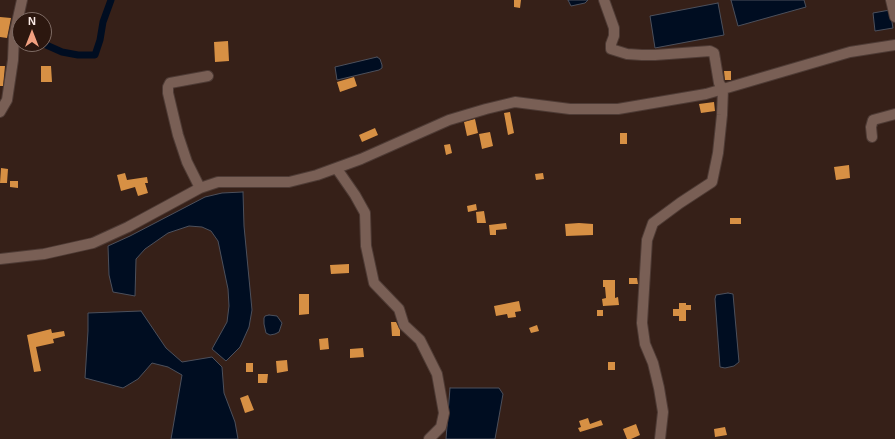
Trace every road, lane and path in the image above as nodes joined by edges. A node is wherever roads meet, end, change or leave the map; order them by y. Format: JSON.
{"nodes":[{"id":1,"x":22,"y":0,"type":"edge"},
{"id":2,"x":604,"y":0,"type":"edge"},
{"id":3,"x":891,"y":0,"type":"edge"},
{"id":4,"x":895,"y":17,"type":"edge"},
{"id":5,"x":895,"y":45,"type":"edge"},
{"id":6,"x":208,"y":76,"type":"dead end"},
{"id":7,"x":723,"y":89,"type":"junction"},
{"id":8,"x":0,"y":112,"type":"edge"},
{"id":9,"x":895,"y":114,"type":"edge"},
{"id":10,"x":872,"y":137,"type":"dead end"},
{"id":11,"x":337,"y":168,"type":"junction"},
{"id":12,"x":200,"y":188,"type":"junction"},
{"id":13,"x":0,"y":259,"type":"edge"},
{"id":14,"x":429,"y":439,"type":"edge"},
{"id":15,"x":660,"y":439,"type":"edge"}],
"edges":[{"from":1,"to":8,"type":"street"},
{"from":2,"to":7,"type":"street"},
{"from":3,"to":4,"type":"street"},
{"from":5,"to":7,"type":"street"},
{"from":6,"to":12,"type":"street"},
{"from":7,"to":11,"type":"street"},
{"from":7,"to":15,"type":"street"},
{"from":9,"to":10,"type":"street"},
{"from":11,"to":12,"type":"street"},
{"from":11,"to":14,"type":"street"},
{"from":12,"to":13,"type":"street"}]}
